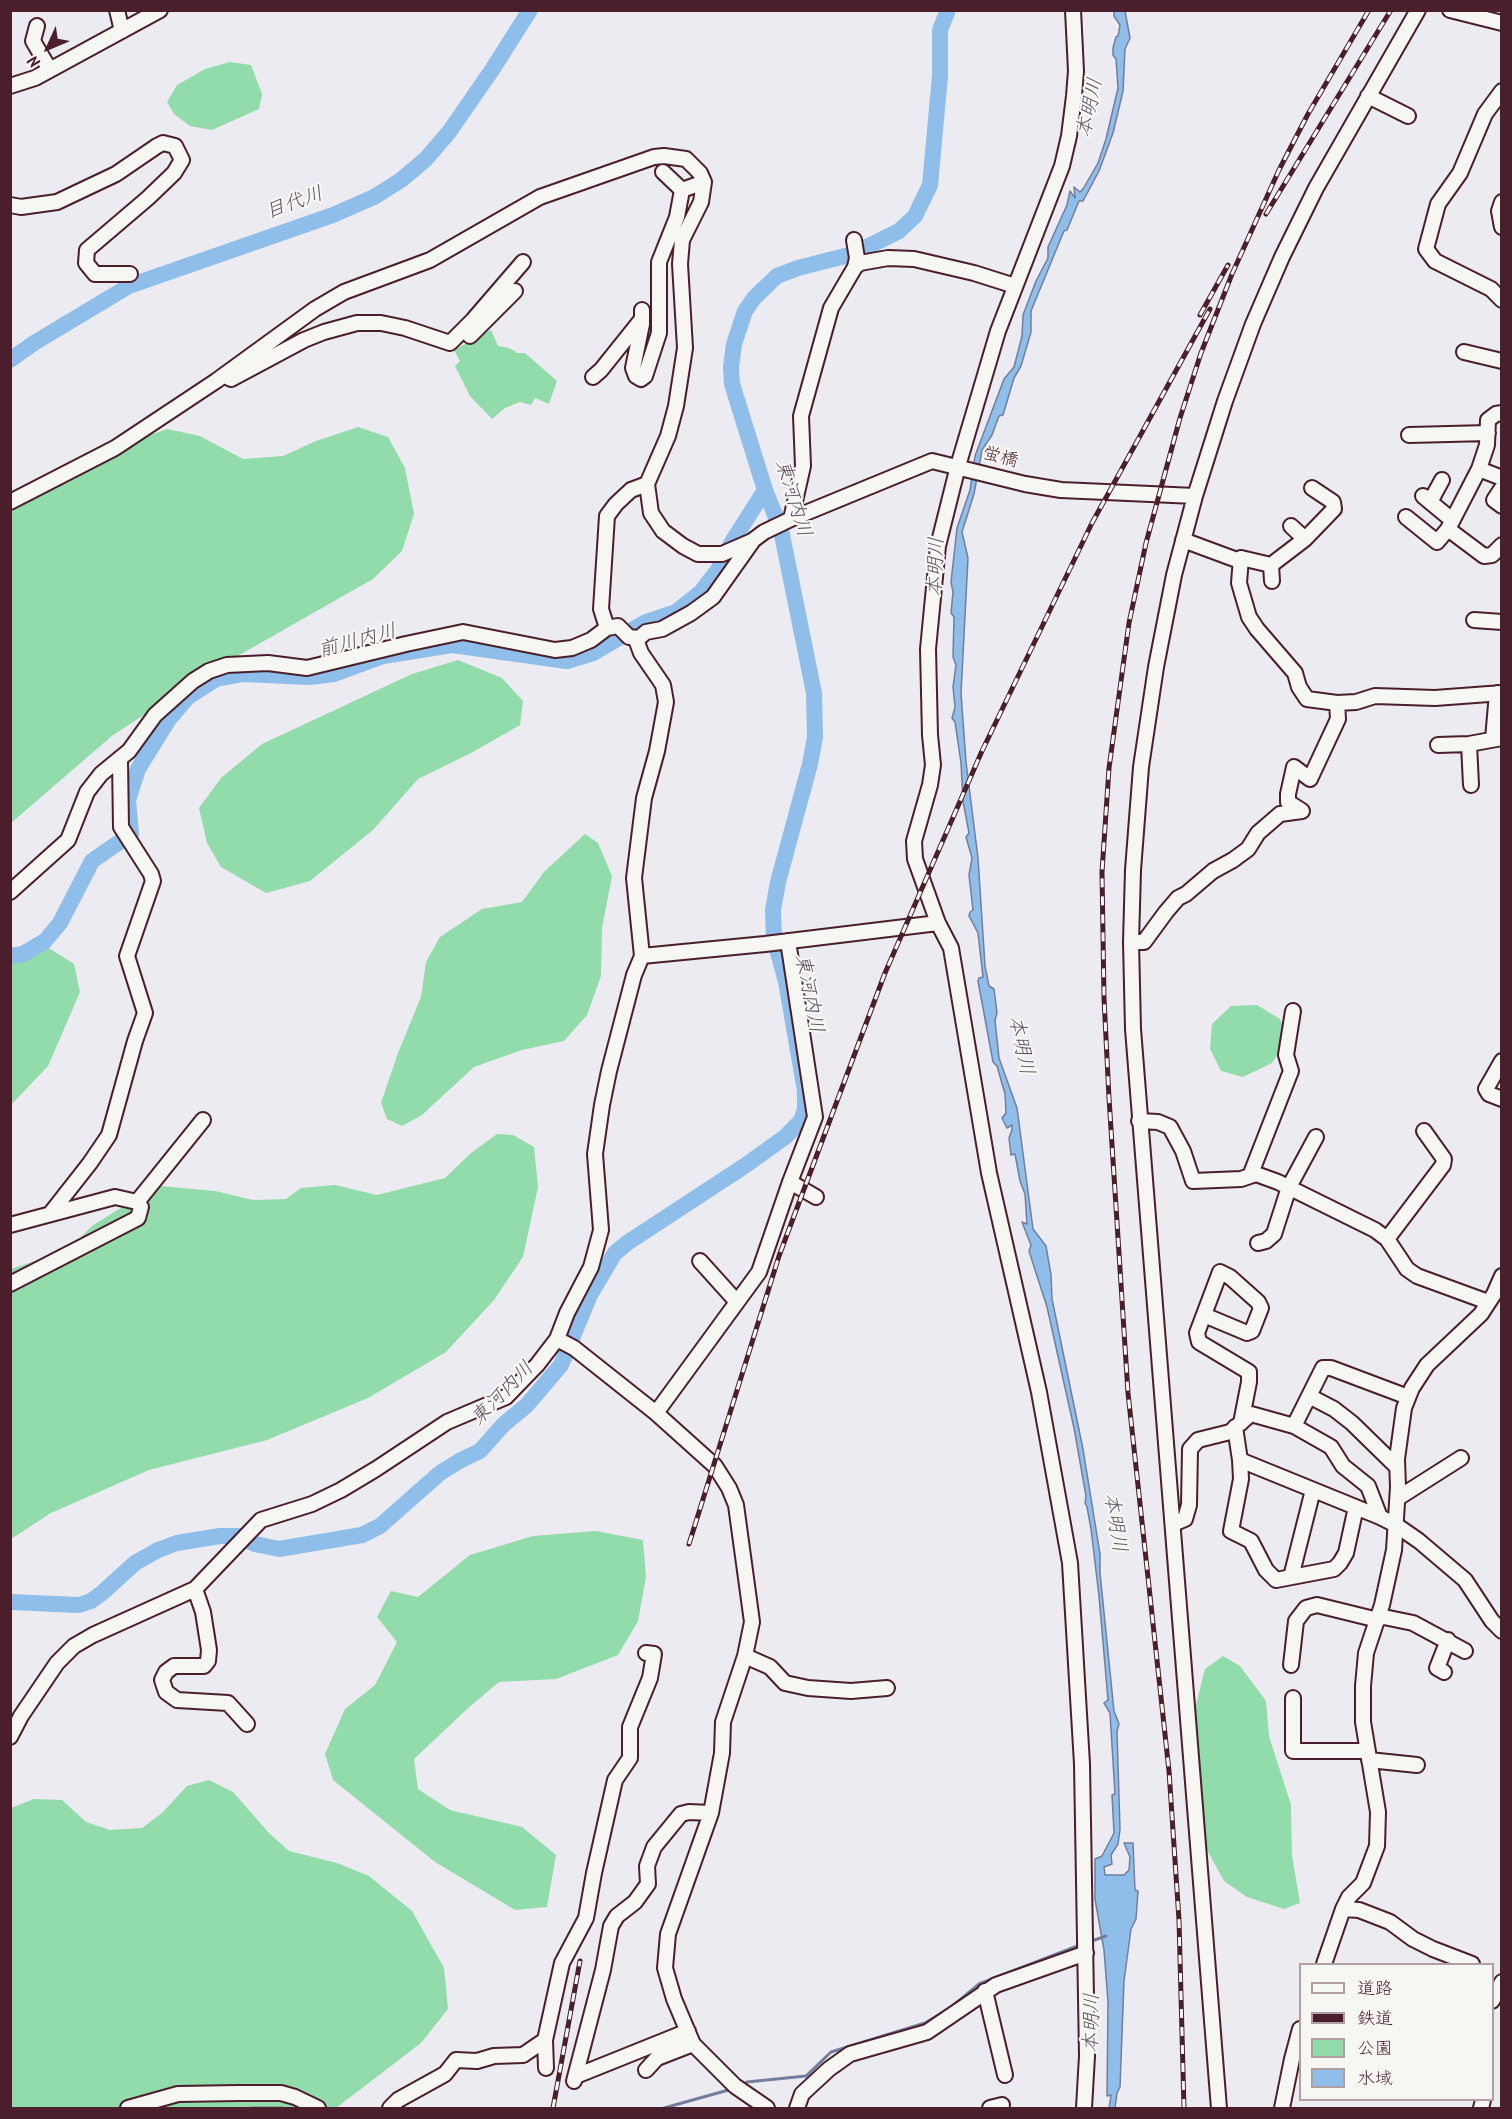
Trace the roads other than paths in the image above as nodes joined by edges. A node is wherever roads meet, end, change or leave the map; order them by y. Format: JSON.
{"nodes":[{"id":1,"x":117,"y":10,"type":"edge"},
{"id":2,"x":160,"y":10,"type":"edge"},
{"id":3,"x":1073,"y":10,"type":"edge"},
{"id":4,"x":1418,"y":10,"type":"edge"},
{"id":5,"x":1450,"y":10,"type":"edge"},
{"id":6,"x":1502,"y":23,"type":"edge"},
{"id":7,"x":37,"y":26,"type":"dead end"},
{"id":8,"x":122,"y":31,"type":"junction"},
{"id":9,"x":50,"y":70,"type":"junction"},
{"id":10,"x":10,"y":86,"type":"edge"},
{"id":11,"x":1502,"y":91,"type":"edge"},
{"id":12,"x":1368,"y":96,"type":"junction"},
{"id":13,"x":1408,"y":116,"type":"dead end"},
{"id":14,"x":663,"y":172,"type":"dead end"},
{"id":15,"x":704,"y":182,"type":"junction"},
{"id":16,"x":682,"y":190,"type":"junction"},
{"id":17,"x":1502,"y":202,"type":"edge"},
{"id":18,"x":10,"y":205,"type":"edge"},
{"id":19,"x":1502,"y":227,"type":"edge"},
{"id":20,"x":854,"y":240,"type":"dead end"},
{"id":21,"x":523,"y":262,"type":"dead end"},
{"id":22,"x":856,"y":262,"type":"junction"},
{"id":23,"x":130,"y":274,"type":"dead end"},
{"id":24,"x":1015,"y":286,"type":"junction"},
{"id":25,"x":515,"y":291,"type":"dead end"},
{"id":26,"x":1502,"y":300,"type":"edge"},
{"id":27,"x":450,"y":343,"type":"junction"},
{"id":28,"x":1464,"y":352,"type":"dead end"},
{"id":29,"x":1502,"y":361,"type":"edge"},
{"id":30,"x":224,"y":376,"type":"junction"},
{"id":31,"x":593,"y":376,"type":"dead end"},
{"id":32,"x":1502,"y":413,"type":"edge"},
{"id":33,"x":1488,"y":433,"type":"junction"},
{"id":34,"x":1409,"y":435,"type":"dead end"},
{"id":35,"x":962,"y":467,"type":"junction"},
{"id":36,"x":1479,"y":469,"type":"junction"},
{"id":37,"x":1502,"y":478,"type":"edge"},
{"id":38,"x":1442,"y":480,"type":"dead end"},
{"id":39,"x":646,"y":484,"type":"junction"},
{"id":40,"x":1312,"y":488,"type":"dead end"},
{"id":41,"x":1502,"y":488,"type":"edge"},
{"id":42,"x":1195,"y":496,"type":"junction"},
{"id":43,"x":10,"y":502,"type":"edge"},
{"id":44,"x":1502,"y":506,"type":"edge"},
{"id":45,"x":1406,"y":517,"type":"dead end"},
{"id":46,"x":788,"y":520,"type":"junction"},
{"id":47,"x":1450,"y":525,"type":"junction"},
{"id":48,"x":1291,"y":526,"type":"dead end"},
{"id":49,"x":1305,"y":539,"type":"junction"},
{"id":50,"x":1183,"y":540,"type":"junction"},
{"id":51,"x":752,"y":541,"type":"junction"},
{"id":52,"x":1502,"y":545,"type":"edge"},
{"id":53,"x":1240,"y":558,"type":"junction"},
{"id":54,"x":1271,"y":565,"type":"junction"},
{"id":55,"x":1272,"y":581,"type":"dead end"},
{"id":56,"x":1250,"y":608,"type":"junction"},
{"id":57,"x":1474,"y":620,"type":"dead end"},
{"id":58,"x":1502,"y":622,"type":"edge"},
{"id":59,"x":613,"y":627,"type":"junction"},
{"id":60,"x":1267,"y":631,"type":"dead end"},
{"id":61,"x":634,"y":638,"type":"junction"},
{"id":62,"x":1499,"y":693,"type":"edge"},
{"id":63,"x":1336,"y":703,"type":"junction"},
{"id":64,"x":1497,"y":738,"type":"edge"},
{"id":65,"x":1469,"y":744,"type":"junction"},
{"id":66,"x":1438,"y":745,"type":"dead end"},
{"id":67,"x":120,"y":760,"type":"junction"},
{"id":68,"x":1471,"y":785,"type":"dead end"},
{"id":69,"x":10,"y":892,"type":"edge"},
{"id":70,"x":938,"y":923,"type":"junction"},
{"id":71,"x":784,"y":942,"type":"junction"},
{"id":72,"x":1131,"y":942,"type":"junction"},
{"id":73,"x":642,"y":956,"type":"junction"},
{"id":74,"x":1293,"y":1011,"type":"dead end"},
{"id":75,"x":1502,"y":1061,"type":"edge"},
{"id":76,"x":1502,"y":1099,"type":"edge"},
{"id":77,"x":203,"y":1120,"type":"dead end"},
{"id":78,"x":1139,"y":1120,"type":"junction"},
{"id":79,"x":1424,"y":1131,"type":"dead end"},
{"id":80,"x":1316,"y":1137,"type":"dead end"},
{"id":81,"x":1250,"y":1176,"type":"junction"},
{"id":82,"x":790,"y":1182,"type":"junction"},
{"id":83,"x":1289,"y":1187,"type":"junction"},
{"id":84,"x":816,"y":1197,"type":"dead end"},
{"id":85,"x":137,"y":1202,"type":"junction"},
{"id":86,"x":50,"y":1214,"type":"junction"},
{"id":87,"x":10,"y":1225,"type":"edge"},
{"id":88,"x":1387,"y":1239,"type":"junction"},
{"id":89,"x":1258,"y":1243,"type":"dead end"},
{"id":90,"x":700,"y":1261,"type":"dead end"},
{"id":91,"x":1502,"y":1276,"type":"edge"},
{"id":92,"x":10,"y":1284,"type":"edge"},
{"id":93,"x":736,"y":1302,"type":"junction"},
{"id":94,"x":1488,"y":1302,"type":"junction"},
{"id":95,"x":1204,"y":1316,"type":"junction"},
{"id":96,"x":558,"y":1339,"type":"junction"},
{"id":97,"x":1309,"y":1396,"type":"junction"},
{"id":98,"x":1408,"y":1397,"type":"junction"},
{"id":99,"x":656,"y":1413,"type":"junction"},
{"id":100,"x":1238,"y":1425,"type":"junction"},
{"id":101,"x":1294,"y":1426,"type":"junction"},
{"id":102,"x":1461,"y":1458,"type":"dead end"},
{"id":103,"x":1240,"y":1460,"type":"junction"},
{"id":104,"x":1397,"y":1467,"type":"junction"},
{"id":105,"x":1313,"y":1490,"type":"junction"},
{"id":106,"x":1398,"y":1498,"type":"junction"},
{"id":107,"x":1356,"y":1507,"type":"junction"},
{"id":108,"x":1380,"y":1516,"type":"junction"},
{"id":109,"x":1173,"y":1524,"type":"junction"},
{"id":110,"x":1396,"y":1525,"type":"junction"},
{"id":111,"x":1291,"y":1577,"type":"junction"},
{"id":112,"x":195,"y":1589,"type":"junction"},
{"id":113,"x":1378,"y":1618,"type":"junction"},
{"id":114,"x":1502,"y":1631,"type":"edge"},
{"id":115,"x":1448,"y":1640,"type":"junction"},
{"id":116,"x":1465,"y":1650,"type":"dead end"},
{"id":117,"x":646,"y":1653,"type":"dead end"},
{"id":118,"x":745,"y":1656,"type":"junction"},
{"id":119,"x":1291,"y":1665,"type":"dead end"},
{"id":120,"x":1444,"y":1672,"type":"dead end"},
{"id":121,"x":886,"y":1688,"type":"dead end"},
{"id":122,"x":1293,"y":1698,"type":"dead end"},
{"id":123,"x":247,"y":1724,"type":"dead end"},
{"id":124,"x":10,"y":1737,"type":"edge"},
{"id":125,"x":1368,"y":1755,"type":"junction"},
{"id":126,"x":1417,"y":1765,"type":"dead end"},
{"id":127,"x":711,"y":1813,"type":"junction"},
{"id":128,"x":1343,"y":1910,"type":"junction"},
{"id":129,"x":1086,"y":1946,"type":"junction"},
{"id":130,"x":1325,"y":1963,"type":"edge"},
{"id":131,"x":1467,"y":1963,"type":"edge"},
{"id":132,"x":1502,"y":1982,"type":"edge"},
{"id":133,"x":985,"y":1991,"type":"junction"},
{"id":134,"x":1494,"y":1997,"type":"edge"},
{"id":135,"x":1299,"y":2033,"type":"edge"},
{"id":136,"x":691,"y":2037,"type":"junction"},
{"id":137,"x":546,"y":2040,"type":"junction"},
{"id":138,"x":546,"y":2068,"type":"dead end"},
{"id":139,"x":646,"y":2070,"type":"dead end"},
{"id":140,"x":1005,"y":2075,"type":"dead end"},
{"id":141,"x":128,"y":2109,"type":"edge"},
{"id":142,"x":318,"y":2109,"type":"edge"},
{"id":143,"x":390,"y":2109,"type":"edge"},
{"id":144,"x":767,"y":2109,"type":"edge"},
{"id":145,"x":796,"y":2109,"type":"edge"},
{"id":146,"x":1084,"y":2109,"type":"edge"},
{"id":147,"x":1219,"y":2109,"type":"edge"},
{"id":148,"x":1282,"y":2109,"type":"edge"}],
"edges":[{"from":1,"to":8,"type":"street"},
{"from":2,"to":8,"type":"street"},
{"from":3,"to":24,"type":"street"},
{"from":4,"to":12,"type":"street"},
{"from":5,"to":6,"type":"street"},
{"from":7,"to":9,"type":"street"},
{"from":8,"to":9,"type":"street"},
{"from":9,"to":10,"type":"street"},
{"from":11,"to":26,"type":"street"},
{"from":12,"to":13,"type":"street"},
{"from":12,"to":42,"type":"street"},
{"from":14,"to":16,"type":"street"},
{"from":15,"to":16,"type":"street"},
{"from":15,"to":30,"type":"street"},
{"from":15,"to":39,"type":"street"},
{"from":16,"to":31,"type":"street"},
{"from":17,"to":19,"type":"street"},
{"from":18,"to":23,"type":"street"},
{"from":20,"to":22,"type":"street"},
{"from":21,"to":27,"type":"street"},
{"from":22,"to":24,"type":"street"},
{"from":22,"to":46,"type":"street"},
{"from":24,"to":35,"type":"street"},
{"from":25,"to":27,"type":"street"},
{"from":27,"to":30,"type":"street"},
{"from":28,"to":29,"type":"street"},
{"from":30,"to":43,"type":"street"},
{"from":32,"to":33,"type":"street"},
{"from":33,"to":34,"type":"street"},
{"from":33,"to":36,"type":"street"},
{"from":35,"to":42,"type":"street","name":"蛍橋"},
{"from":35,"to":46,"type":"street","name":"蛍橋"},
{"from":35,"to":70,"type":"street"},
{"from":36,"to":37,"type":"street"},
{"from":36,"to":47,"type":"street"},
{"from":38,"to":47,"type":"street"},
{"from":39,"to":51,"type":"street"},
{"from":39,"to":59,"type":"street"},
{"from":40,"to":49,"type":"street"},
{"from":41,"to":44,"type":"street"},
{"from":42,"to":50,"type":"street"},
{"from":45,"to":47,"type":"street"},
{"from":46,"to":51,"type":"street","name":"蛍橋"},
{"from":47,"to":52,"type":"street"},
{"from":48,"to":49,"type":"street"},
{"from":49,"to":54,"type":"street"},
{"from":50,"to":53,"type":"street"},
{"from":50,"to":72,"type":"street"},
{"from":51,"to":61,"type":"street"},
{"from":53,"to":54,"type":"street"},
{"from":53,"to":56,"type":"street"},
{"from":54,"to":55,"type":"street"},
{"from":56,"to":60,"type":"street"},
{"from":56,"to":63,"type":"street"},
{"from":57,"to":58,"type":"street"},
{"from":59,"to":61,"type":"street"},
{"from":59,"to":67,"type":"street"},
{"from":61,"to":73,"type":"street"},
{"from":62,"to":63,"type":"street"},
{"from":62,"to":64,"type":"street"},
{"from":63,"to":72,"type":"street"},
{"from":64,"to":65,"type":"street"},
{"from":65,"to":66,"type":"street"},
{"from":65,"to":68,"type":"street"},
{"from":67,"to":69,"type":"street"},
{"from":67,"to":86,"type":"street"},
{"from":70,"to":71,"type":"street"},
{"from":70,"to":129,"type":"street"},
{"from":71,"to":73,"type":"street"},
{"from":71,"to":82,"type":"street"},
{"from":72,"to":78,"type":"street"},
{"from":73,"to":96,"type":"street"},
{"from":74,"to":81,"type":"street"},
{"from":75,"to":76,"type":"street"},
{"from":77,"to":85,"type":"street"},
{"from":78,"to":81,"type":"street"},
{"from":78,"to":109,"type":"street"},
{"from":79,"to":88,"type":"street"},
{"from":80,"to":83,"type":"street"},
{"from":81,"to":83,"type":"street"},
{"from":82,"to":84,"type":"street"},
{"from":82,"to":93,"type":"street"},
{"from":83,"to":88,"type":"street"},
{"from":83,"to":89,"type":"street"},
{"from":85,"to":86,"type":"street"},
{"from":85,"to":92,"type":"street"},
{"from":86,"to":87,"type":"street"},
{"from":88,"to":94,"type":"street"},
{"from":90,"to":93,"type":"street"},
{"from":91,"to":94,"type":"street"},
{"from":93,"to":99,"type":"street"},
{"from":94,"to":98,"type":"street"},
{"from":95,"to":95,"type":"street"},
{"from":95,"to":100,"type":"street"},
{"from":96,"to":99,"type":"street"},
{"from":96,"to":112,"type":"street"},
{"from":97,"to":98,"type":"street"},
{"from":97,"to":101,"type":"street"},
{"from":97,"to":104,"type":"street"},
{"from":98,"to":104,"type":"street"},
{"from":99,"to":118,"type":"street"},
{"from":100,"to":101,"type":"street"},
{"from":100,"to":103,"type":"street"},
{"from":100,"to":109,"type":"street"},
{"from":101,"to":108,"type":"street"},
{"from":102,"to":106,"type":"street"},
{"from":103,"to":105,"type":"street"},
{"from":103,"to":111,"type":"street"},
{"from":104,"to":106,"type":"street"},
{"from":105,"to":107,"type":"street"},
{"from":105,"to":111,"type":"street"},
{"from":106,"to":110,"type":"street"},
{"from":107,"to":108,"type":"street"},
{"from":107,"to":111,"type":"street"},
{"from":108,"to":110,"type":"street"},
{"from":109,"to":147,"type":"street"},
{"from":110,"to":113,"type":"street"},
{"from":110,"to":114,"type":"street"},
{"from":112,"to":123,"type":"street"},
{"from":112,"to":124,"type":"street"},
{"from":113,"to":115,"type":"street"},
{"from":113,"to":119,"type":"street"},
{"from":113,"to":125,"type":"street"},
{"from":115,"to":116,"type":"street"},
{"from":115,"to":120,"type":"street"},
{"from":117,"to":137,"type":"street"},
{"from":118,"to":121,"type":"street"},
{"from":118,"to":127,"type":"street"},
{"from":122,"to":125,"type":"street"},
{"from":125,"to":126,"type":"street"},
{"from":125,"to":128,"type":"street"},
{"from":127,"to":136,"type":"street"},
{"from":127,"to":136,"type":"street"},
{"from":128,"to":130,"type":"street"},
{"from":128,"to":131,"type":"street"},
{"from":129,"to":133,"type":"street"},
{"from":129,"to":146,"type":"street"},
{"from":132,"to":134,"type":"street"},
{"from":133,"to":140,"type":"street"},
{"from":133,"to":145,"type":"street"},
{"from":135,"to":148,"type":"street"},
{"from":136,"to":139,"type":"street"},
{"from":136,"to":144,"type":"street"},
{"from":137,"to":138,"type":"street"},
{"from":137,"to":143,"type":"street"},
{"from":141,"to":142,"type":"street"}]}
